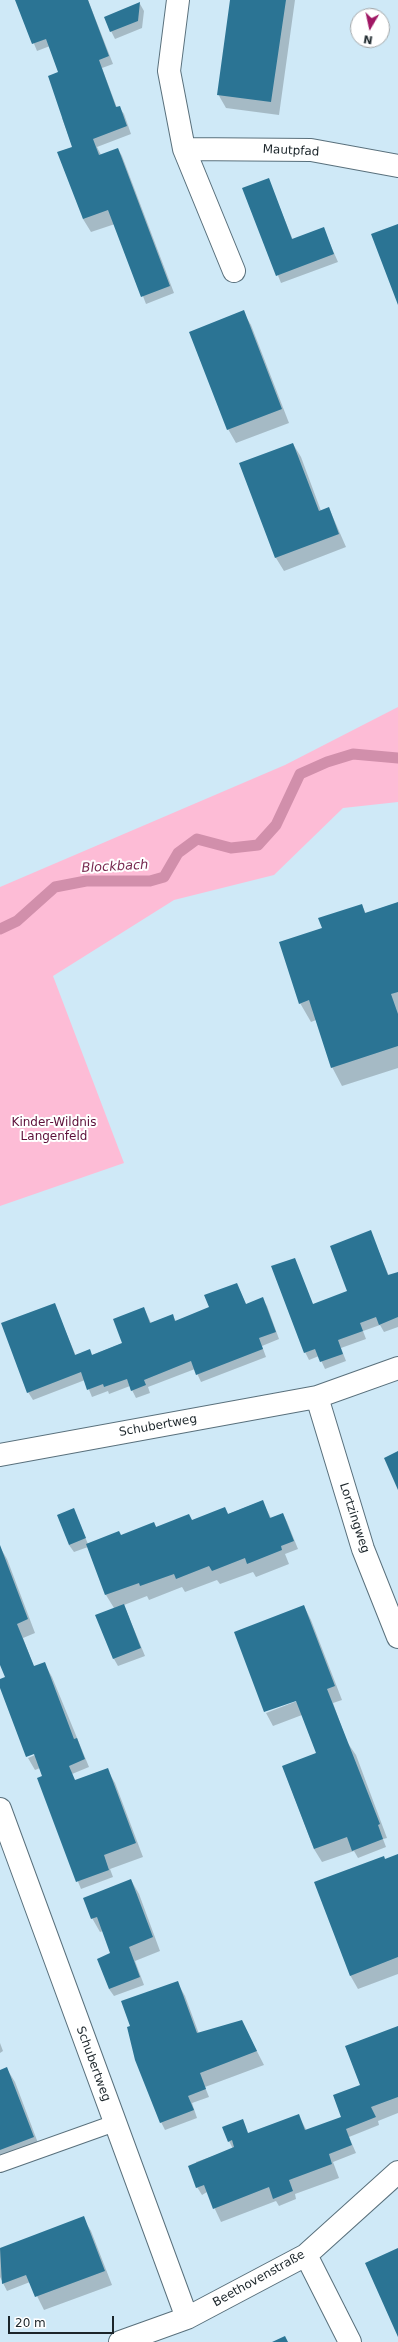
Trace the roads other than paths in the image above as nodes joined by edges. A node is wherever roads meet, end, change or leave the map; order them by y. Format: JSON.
{"nodes":[{"id":1,"x":178,"y":0,"type":"edge"},
{"id":2,"x":184,"y":149,"type":"junction"},
{"id":3,"x":398,"y":166,"type":"edge"},
{"id":4,"x":234,"y":271,"type":"dead end"},
{"id":5,"x":398,"y":1368,"type":"edge"},
{"id":6,"x":317,"y":1397,"type":"junction"},
{"id":7,"x":0,"y":1455,"type":"edge"},
{"id":8,"x":398,"y":1637,"type":"edge"},
{"id":9,"x":0,"y":1809,"type":"edge"},
{"id":10,"x":115,"y":2123,"type":"junction"},
{"id":11,"x":0,"y":2164,"type":"edge"},
{"id":12,"x":398,"y":2172,"type":"edge"},
{"id":13,"x":306,"y":2255,"type":"junction"},
{"id":14,"x":187,"y":2318,"type":"junction"},
{"id":15,"x":120,"y":2342,"type":"edge"},
{"id":16,"x":350,"y":2342,"type":"edge"}],
"edges":[{"from":1,"to":2,"type":"street"},
{"from":2,"to":3,"type":"street","name":"Mautpfad"},
{"from":2,"to":4,"type":"street"},
{"from":5,"to":6,"type":"street","name":"Schubertweg"},
{"from":6,"to":7,"type":"street","name":"Schubertweg"},
{"from":6,"to":8,"type":"street","name":"Lortzingweg"},
{"from":9,"to":10,"type":"street","name":"Schubertweg"},
{"from":10,"to":11,"type":"lane"},
{"from":10,"to":14,"type":"street","name":"Schubertweg"},
{"from":12,"to":13,"type":"street","name":"Beethovenstraße"},
{"from":13,"to":14,"type":"street","name":"Beethovenstraße"},
{"from":13,"to":16,"type":"street"},
{"from":14,"to":15,"type":"street","name":"Beethovenstraße"}]}
